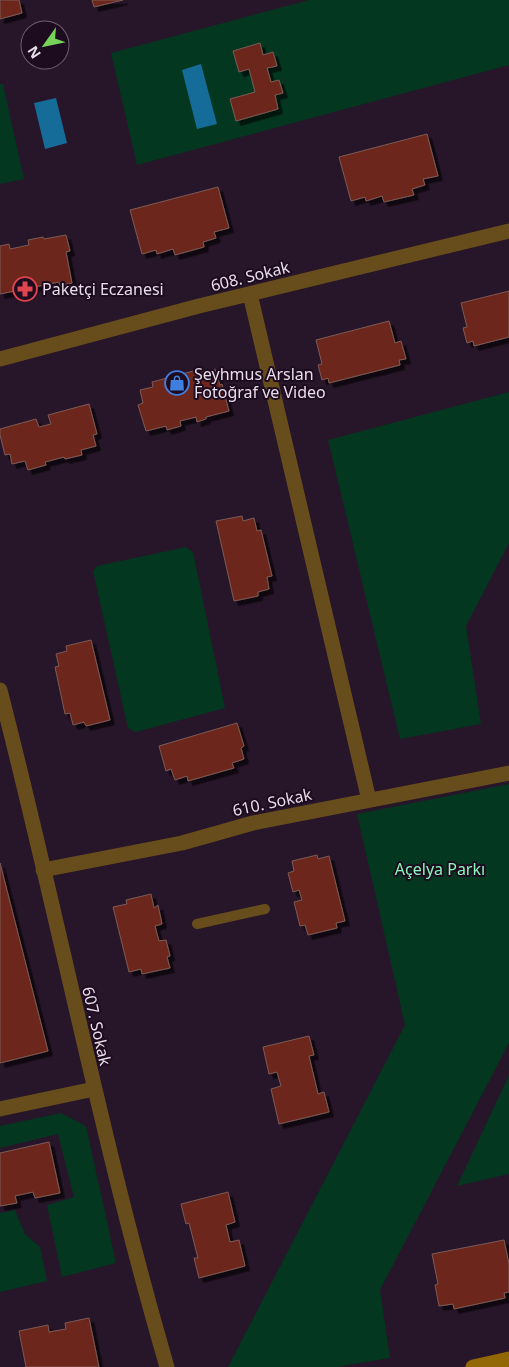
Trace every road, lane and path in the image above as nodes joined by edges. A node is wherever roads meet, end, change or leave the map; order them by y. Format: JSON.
{"nodes":[{"id":1,"x":509,"y":231,"type":"edge"},
{"id":2,"x":250,"y":294,"type":"junction"},
{"id":3,"x":0,"y":359,"type":"edge"},
{"id":4,"x":0,"y":690,"type":"edge"},
{"id":5,"x":3,"y":714,"type":"edge"},
{"id":6,"x":509,"y":772,"type":"edge"},
{"id":7,"x":369,"y":800,"type":"junction"},
{"id":8,"x":43,"y":870,"type":"junction"},
{"id":9,"x":265,"y":909,"type":"dead end"},
{"id":10,"x":197,"y":924,"type":"dead end"},
{"id":11,"x":94,"y":1089,"type":"junction"},
{"id":12,"x":0,"y":1110,"type":"edge"},
{"id":13,"x":509,"y":1359,"type":"edge"},
{"id":14,"x":167,"y":1367,"type":"edge"},
{"id":15,"x":473,"y":1367,"type":"edge"}],
"edges":[{"from":1,"to":2,"type":"street","name":"608. Sokak"},
{"from":2,"to":3,"type":"street","name":"608. Sokak"},
{"from":2,"to":7,"type":"street"},
{"from":4,"to":5,"type":"street","name":"607. Sokak"},
{"from":5,"to":8,"type":"street","name":"607. Sokak"},
{"from":6,"to":7,"type":"street","name":"610. Sokak"},
{"from":7,"to":8,"type":"street","name":"610. Sokak"},
{"from":8,"to":11,"type":"street","name":"607. Sokak"},
{"from":9,"to":10,"type":"lane"},
{"from":11,"to":12,"type":"street"},
{"from":11,"to":14,"type":"street","name":"607. Sokak"},
{"from":13,"to":15,"type":"main road"}]}
